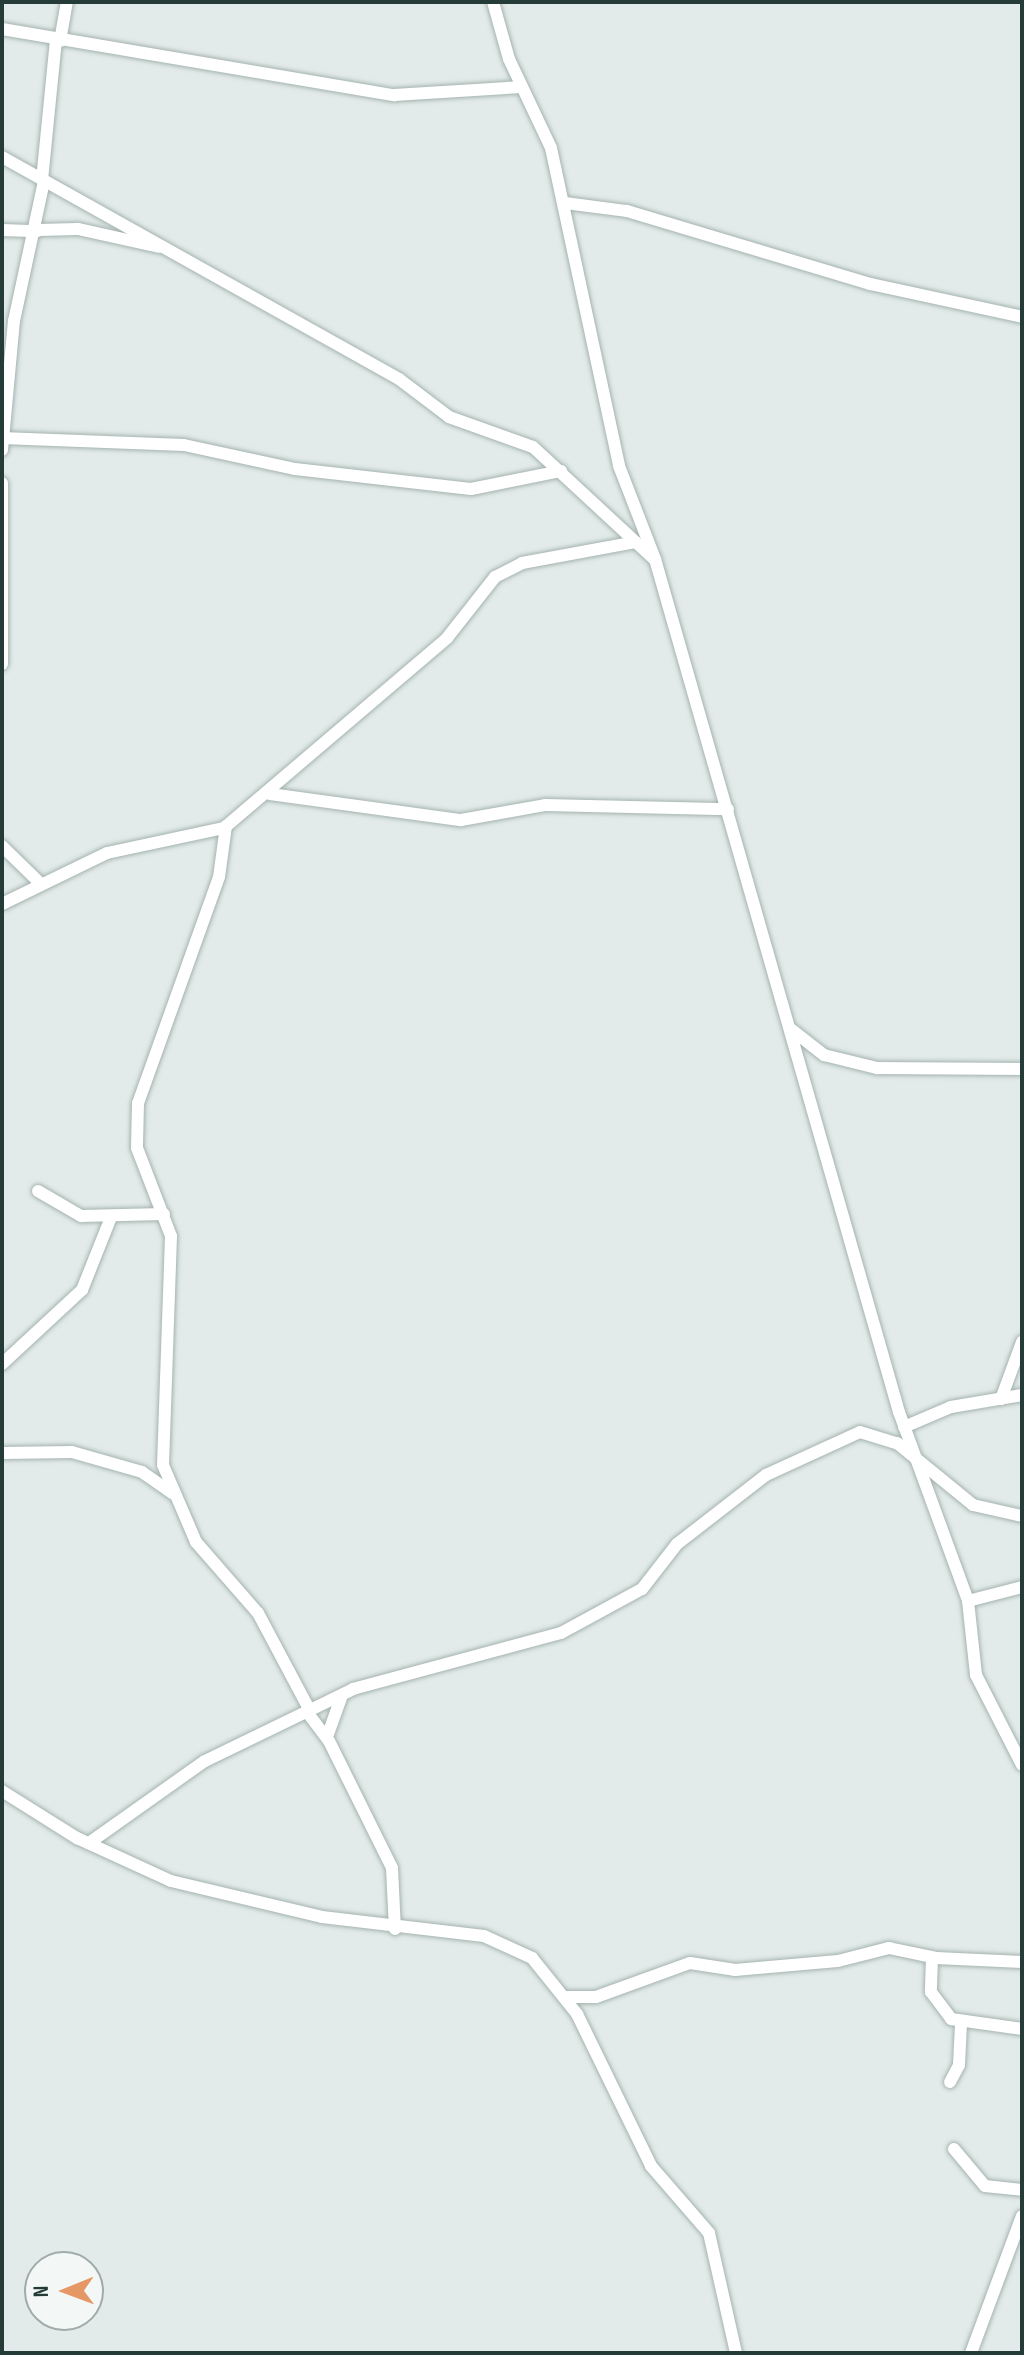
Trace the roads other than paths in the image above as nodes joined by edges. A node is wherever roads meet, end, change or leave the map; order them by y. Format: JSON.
{"nodes":[{"id":1,"x":67,"y":2,"type":"edge"},
{"id":2,"x":493,"y":2,"type":"edge"},
{"id":3,"x":2,"y":29,"type":"edge"},
{"id":4,"x":58,"y":40,"type":"junction"},
{"id":5,"x":521,"y":87,"type":"junction"},
{"id":6,"x":2,"y":157,"type":"edge"},
{"id":7,"x":43,"y":180,"type":"junction"},
{"id":8,"x":565,"y":203,"type":"junction"},
{"id":9,"x":2,"y":230,"type":"edge"},
{"id":10,"x":37,"y":230,"type":"junction"},
{"id":11,"x":161,"y":247,"type":"junction"},
{"id":12,"x":1022,"y":317,"type":"edge"},
{"id":13,"x":2,"y":438,"type":"edge"},
{"id":14,"x":2,"y":450,"type":"edge"},
{"id":15,"x":561,"y":471,"type":"junction"},
{"id":16,"x":2,"y":483,"type":"edge"},
{"id":17,"x":635,"y":542,"type":"junction"},
{"id":18,"x":655,"y":559,"type":"junction"},
{"id":19,"x":2,"y":664,"type":"edge"},
{"id":20,"x":270,"y":794,"type":"junction"},
{"id":21,"x":728,"y":809,"type":"junction"},
{"id":22,"x":226,"y":826,"type":"junction"},
{"id":23,"x":2,"y":846,"type":"edge"},
{"id":24,"x":41,"y":884,"type":"junction"},
{"id":25,"x":2,"y":904,"type":"edge"},
{"id":26,"x":790,"y":1028,"type":"junction"},
{"id":27,"x":1022,"y":1069,"type":"edge"},
{"id":28,"x":38,"y":1191,"type":"dead end"},
{"id":29,"x":164,"y":1214,"type":"junction"},
{"id":30,"x":111,"y":1217,"type":"junction"},
{"id":31,"x":1022,"y":1342,"type":"edge"},
{"id":32,"x":2,"y":1364,"type":"edge"},
{"id":33,"x":1022,"y":1395,"type":"edge"},
{"id":34,"x":1001,"y":1399,"type":"junction"},
{"id":35,"x":904,"y":1427,"type":"junction"},
{"id":36,"x":2,"y":1453,"type":"edge"},
{"id":37,"x":918,"y":1460,"type":"junction"},
{"id":38,"x":172,"y":1493,"type":"junction"},
{"id":39,"x":1022,"y":1516,"type":"edge"},
{"id":40,"x":1022,"y":1587,"type":"edge"},
{"id":41,"x":968,"y":1601,"type":"junction"},
{"id":42,"x":343,"y":1694,"type":"junction"},
{"id":43,"x":308,"y":1712,"type":"junction"},
{"id":44,"x":327,"y":1737,"type":"junction"},
{"id":45,"x":1022,"y":1765,"type":"edge"},
{"id":46,"x":2,"y":1791,"type":"edge"},
{"id":47,"x":89,"y":1843,"type":"junction"},
{"id":48,"x":395,"y":1929,"type":"junction"},
{"id":49,"x":932,"y":1958,"type":"junction"},
{"id":50,"x":1022,"y":1962,"type":"edge"},
{"id":51,"x":566,"y":1997,"type":"junction"},
{"id":52,"x":961,"y":2024,"type":"junction"},
{"id":53,"x":1022,"y":2029,"type":"edge"},
{"id":54,"x":950,"y":2082,"type":"dead end"},
{"id":55,"x":954,"y":2149,"type":"dead end"},
{"id":56,"x":1022,"y":2190,"type":"edge"},
{"id":57,"x":1022,"y":2216,"type":"edge"},
{"id":58,"x":736,"y":2353,"type":"edge"},
{"id":59,"x":971,"y":2353,"type":"edge"}],
"edges":[{"from":1,"to":4,"type":"street"},
{"from":2,"to":5,"type":"street"},
{"from":3,"to":4,"type":"street"},
{"from":4,"to":5,"type":"street"},
{"from":4,"to":7,"type":"street"},
{"from":5,"to":8,"type":"street"},
{"from":6,"to":7,"type":"street"},
{"from":7,"to":10,"type":"street"},
{"from":7,"to":11,"type":"street"},
{"from":8,"to":12,"type":"street"},
{"from":8,"to":18,"type":"street"},
{"from":9,"to":10,"type":"street"},
{"from":10,"to":11,"type":"street"},
{"from":10,"to":13,"type":"street"},
{"from":11,"to":15,"type":"street"},
{"from":13,"to":14,"type":"street"},
{"from":13,"to":15,"type":"street"},
{"from":15,"to":17,"type":"street"},
{"from":16,"to":19,"type":"street"},
{"from":17,"to":18,"type":"street"},
{"from":17,"to":20,"type":"street"},
{"from":18,"to":21,"type":"street"},
{"from":20,"to":21,"type":"street"},
{"from":20,"to":22,"type":"street"},
{"from":21,"to":26,"type":"street"},
{"from":22,"to":24,"type":"street"},
{"from":22,"to":29,"type":"street"},
{"from":23,"to":24,"type":"street"},
{"from":24,"to":25,"type":"street"},
{"from":26,"to":27,"type":"street"},
{"from":26,"to":35,"type":"street"},
{"from":28,"to":30,"type":"street"},
{"from":29,"to":30,"type":"street"},
{"from":29,"to":38,"type":"street"},
{"from":30,"to":32,"type":"street"},
{"from":31,"to":34,"type":"street"},
{"from":33,"to":34,"type":"street"},
{"from":34,"to":35,"type":"street"},
{"from":35,"to":37,"type":"street"},
{"from":36,"to":38,"type":"street"},
{"from":37,"to":39,"type":"street"},
{"from":37,"to":41,"type":"street"},
{"from":37,"to":42,"type":"street"},
{"from":38,"to":43,"type":"street"},
{"from":40,"to":41,"type":"street"},
{"from":41,"to":45,"type":"street"},
{"from":42,"to":43,"type":"street"},
{"from":42,"to":44,"type":"street"},
{"from":43,"to":44,"type":"street"},
{"from":43,"to":47,"type":"street"},
{"from":44,"to":48,"type":"street"},
{"from":46,"to":47,"type":"street"},
{"from":47,"to":48,"type":"street"},
{"from":48,"to":51,"type":"street"},
{"from":49,"to":50,"type":"street"},
{"from":49,"to":51,"type":"street"},
{"from":49,"to":52,"type":"street"},
{"from":51,"to":58,"type":"street"},
{"from":52,"to":53,"type":"street"},
{"from":52,"to":54,"type":"street"},
{"from":55,"to":56,"type":"street"},
{"from":57,"to":59,"type":"street"}]}
